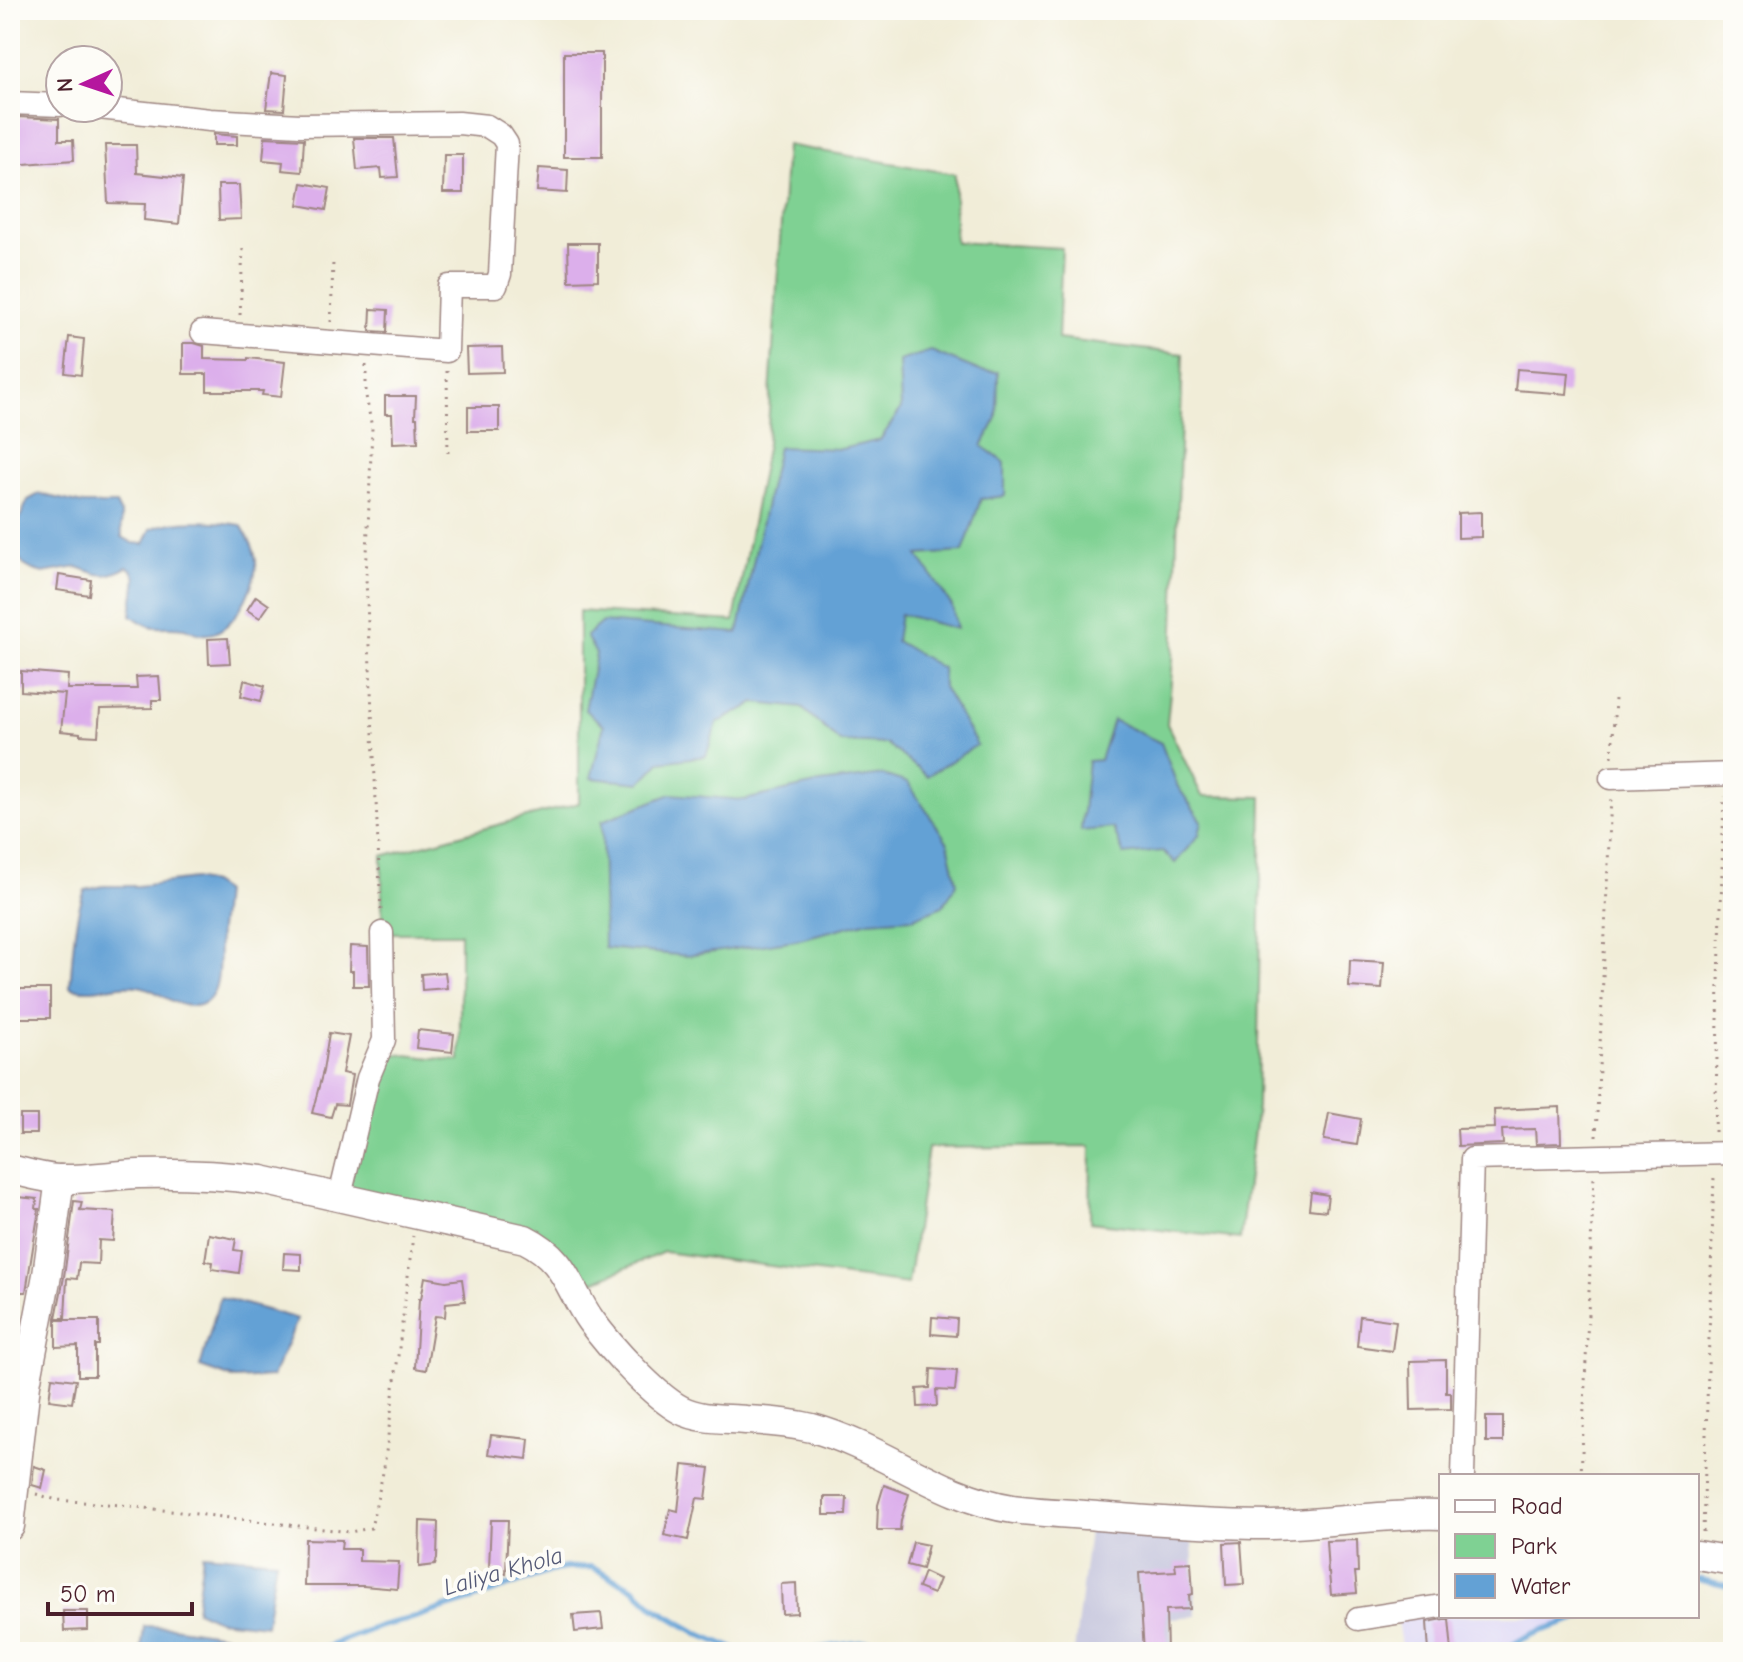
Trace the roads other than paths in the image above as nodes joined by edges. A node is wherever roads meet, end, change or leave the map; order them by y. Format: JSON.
{"nodes":[{"id":1,"x":10,"y":103,"type":"edge"},
{"id":2,"x":44,"y":104,"type":"edge"},
{"id":3,"x":124,"y":111,"type":"edge"},
{"id":4,"x":202,"y":332,"type":"dead end"},
{"id":5,"x":1729,"y":774,"type":"edge"},
{"id":6,"x":1611,"y":778,"type":"road end"},
{"id":7,"x":382,"y":933,"type":"road end"},
{"id":8,"x":1724,"y":1154,"type":"edge"},
{"id":9,"x":10,"y":1169,"type":"edge"},
{"id":10,"x":60,"y":1179,"type":"junction"},
{"id":11,"x":340,"y":1196,"type":"junction"},
{"id":12,"x":1463,"y":1474,"type":"edge"},
{"id":13,"x":1439,"y":1515,"type":"edge"},
{"id":14,"x":10,"y":1526,"type":"edge"},
{"id":15,"x":1700,"y":1555,"type":"edge"},
{"id":16,"x":1733,"y":1561,"type":"edge"},
{"id":17,"x":1439,"y":1606,"type":"edge"},
{"id":18,"x":1358,"y":1619,"type":"dead end"}],
"edges":[{"from":1,"to":2,"type":"street"},
{"from":3,"to":4,"type":"street"},
{"from":5,"to":6,"type":"street"},
{"from":7,"to":11,"type":"street"},
{"from":8,"to":12,"type":"street"},
{"from":9,"to":10,"type":"street"},
{"from":10,"to":11,"type":"street"},
{"from":10,"to":14,"type":"street"},
{"from":11,"to":13,"type":"street"},
{"from":15,"to":16,"type":"street"},
{"from":17,"to":18,"type":"street"}]}
